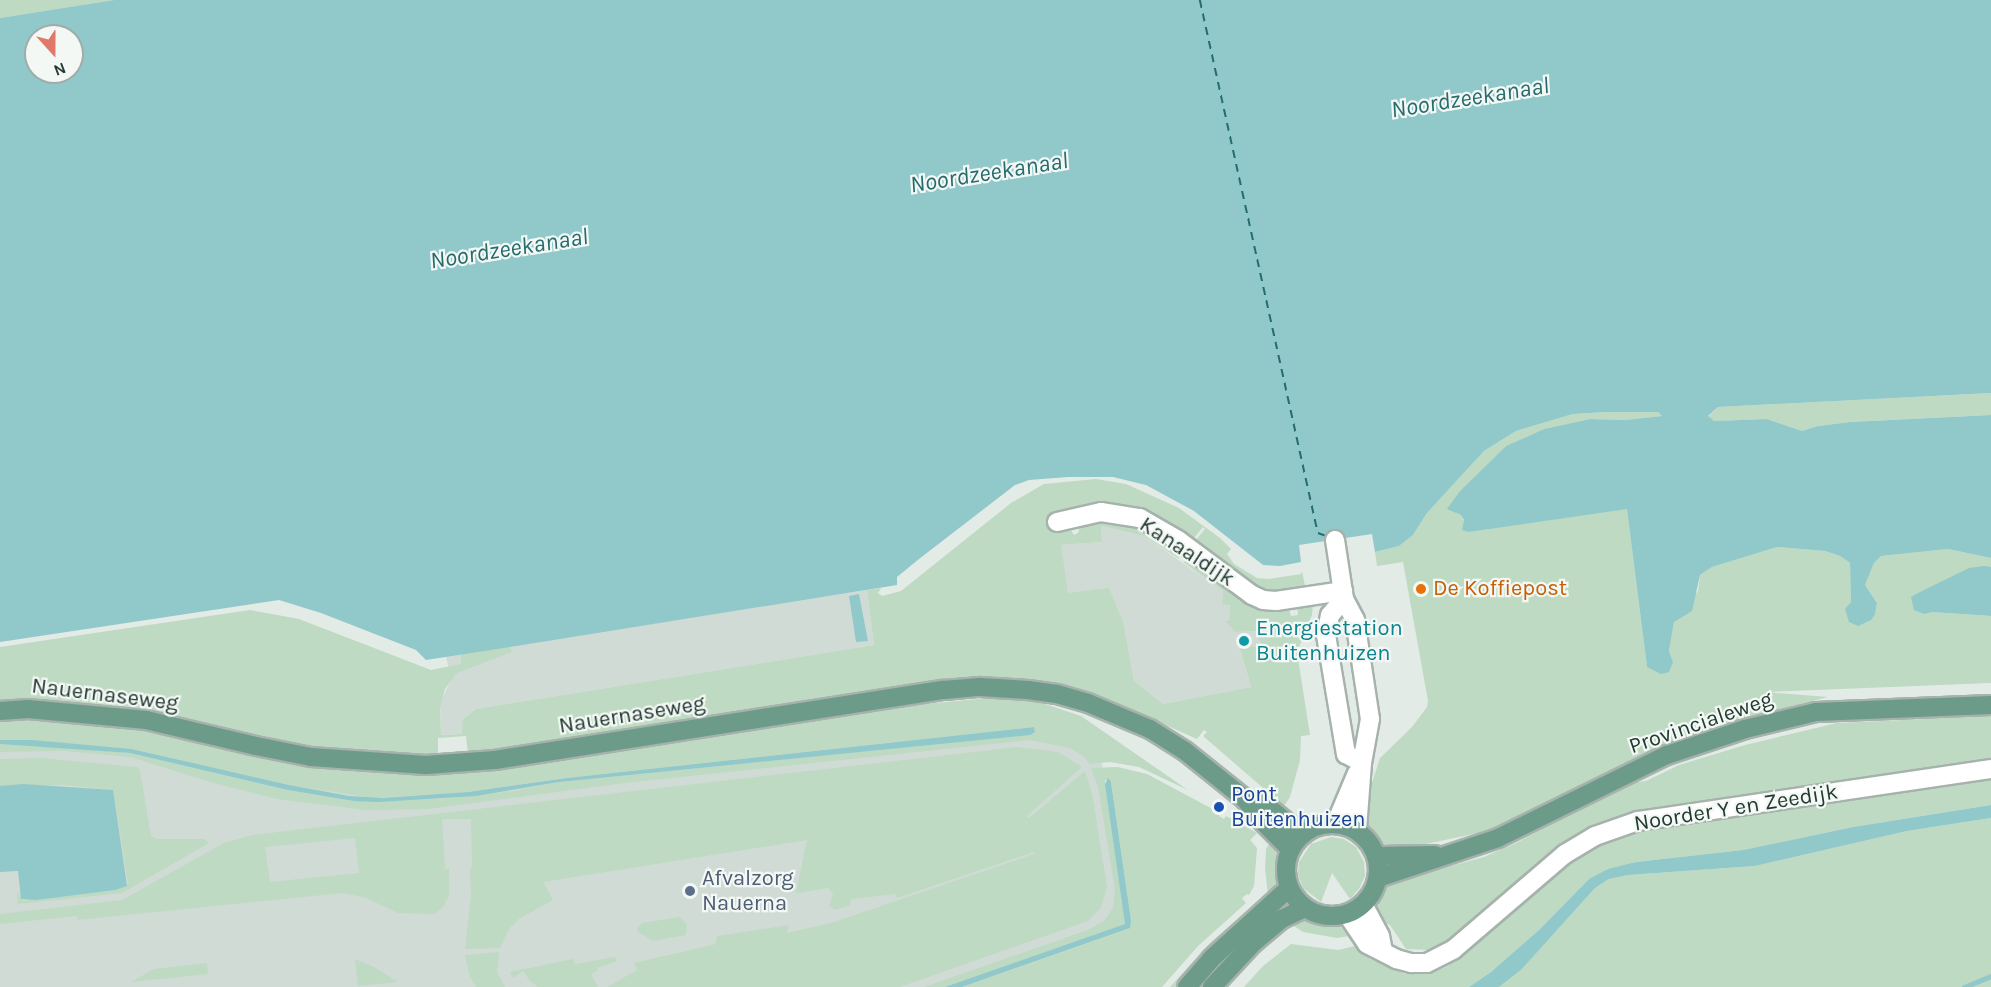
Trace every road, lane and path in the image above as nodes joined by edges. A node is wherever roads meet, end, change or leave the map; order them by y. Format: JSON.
{"nodes":[{"id":1,"x":1057,"y":522,"type":"dead end"},
{"id":2,"x":1335,"y":540,"type":"dead end"},
{"id":3,"x":1343,"y":595,"type":"junction"},
{"id":4,"x":1991,"y":705,"type":"edge"},
{"id":5,"x":0,"y":711,"type":"edge"},
{"id":6,"x":1362,"y":763,"type":"junction"},
{"id":7,"x":1991,"y":769,"type":"edge"},
{"id":8,"x":1245,"y":800,"type":"junction"},
{"id":9,"x":1336,"y":823,"type":"junction"},
{"id":10,"x":1357,"y":830,"type":"junction"},
{"id":11,"x":1302,"y":835,"type":"junction"},
{"id":12,"x":1290,"y":849,"type":"junction"},
{"id":13,"x":1443,"y":855,"type":"junction"},
{"id":14,"x":1376,"y":856,"type":"junction"},
{"id":15,"x":1378,"y":878,"type":"junction"},
{"id":16,"x":1289,"y":888,"type":"junction"},
{"id":17,"x":1363,"y":904,"type":"junction"},
{"id":18,"x":1305,"y":908,"type":"junction"},
{"id":19,"x":1347,"y":914,"type":"junction"},
{"id":20,"x":1383,"y":951,"type":"junction"},
{"id":21,"x":1187,"y":987,"type":"edge"},
{"id":22,"x":1212,"y":987,"type":"edge"}],
"edges":[{"from":1,"to":3,"type":"street","name":"Kanaaldijk"},
{"from":2,"to":3,"type":"street"},
{"from":3,"to":6,"type":"street"},
{"from":3,"to":6,"type":"street"},
{"from":4,"to":13,"type":"main road","name":"Provincialeweg"},
{"from":5,"to":8,"type":"main road","name":"Nauernaseweg"},
{"from":6,"to":9,"type":"street"},
{"from":6,"to":10,"type":"street"},
{"from":7,"to":20,"type":"street","name":"Noorder Y en Zeedijk"},
{"from":8,"to":11,"type":"main road","name":"Nauernaseweg"},
{"from":8,"to":12,"type":"main road","name":"Nauernaseweg"},
{"from":9,"to":10,"type":"main road"},
{"from":9,"to":11,"type":"main road"},
{"from":10,"to":14,"type":"main road"},
{"from":11,"to":12,"type":"main road"},
{"from":12,"to":16,"type":"main road"},
{"from":13,"to":14,"type":"main road","name":"Provincialeweg"},
{"from":13,"to":15,"type":"main road","name":"Provincialeweg"},
{"from":14,"to":15,"type":"main road"},
{"from":15,"to":17,"type":"main road"},
{"from":16,"to":18,"type":"main road"},
{"from":16,"to":21,"type":"main road"},
{"from":17,"to":19,"type":"main road"},
{"from":17,"to":20,"type":"street"},
{"from":18,"to":19,"type":"main road"},
{"from":18,"to":22,"type":"main road"},
{"from":19,"to":20,"type":"street","name":"Noorder Y en Zeedijk"}]}
